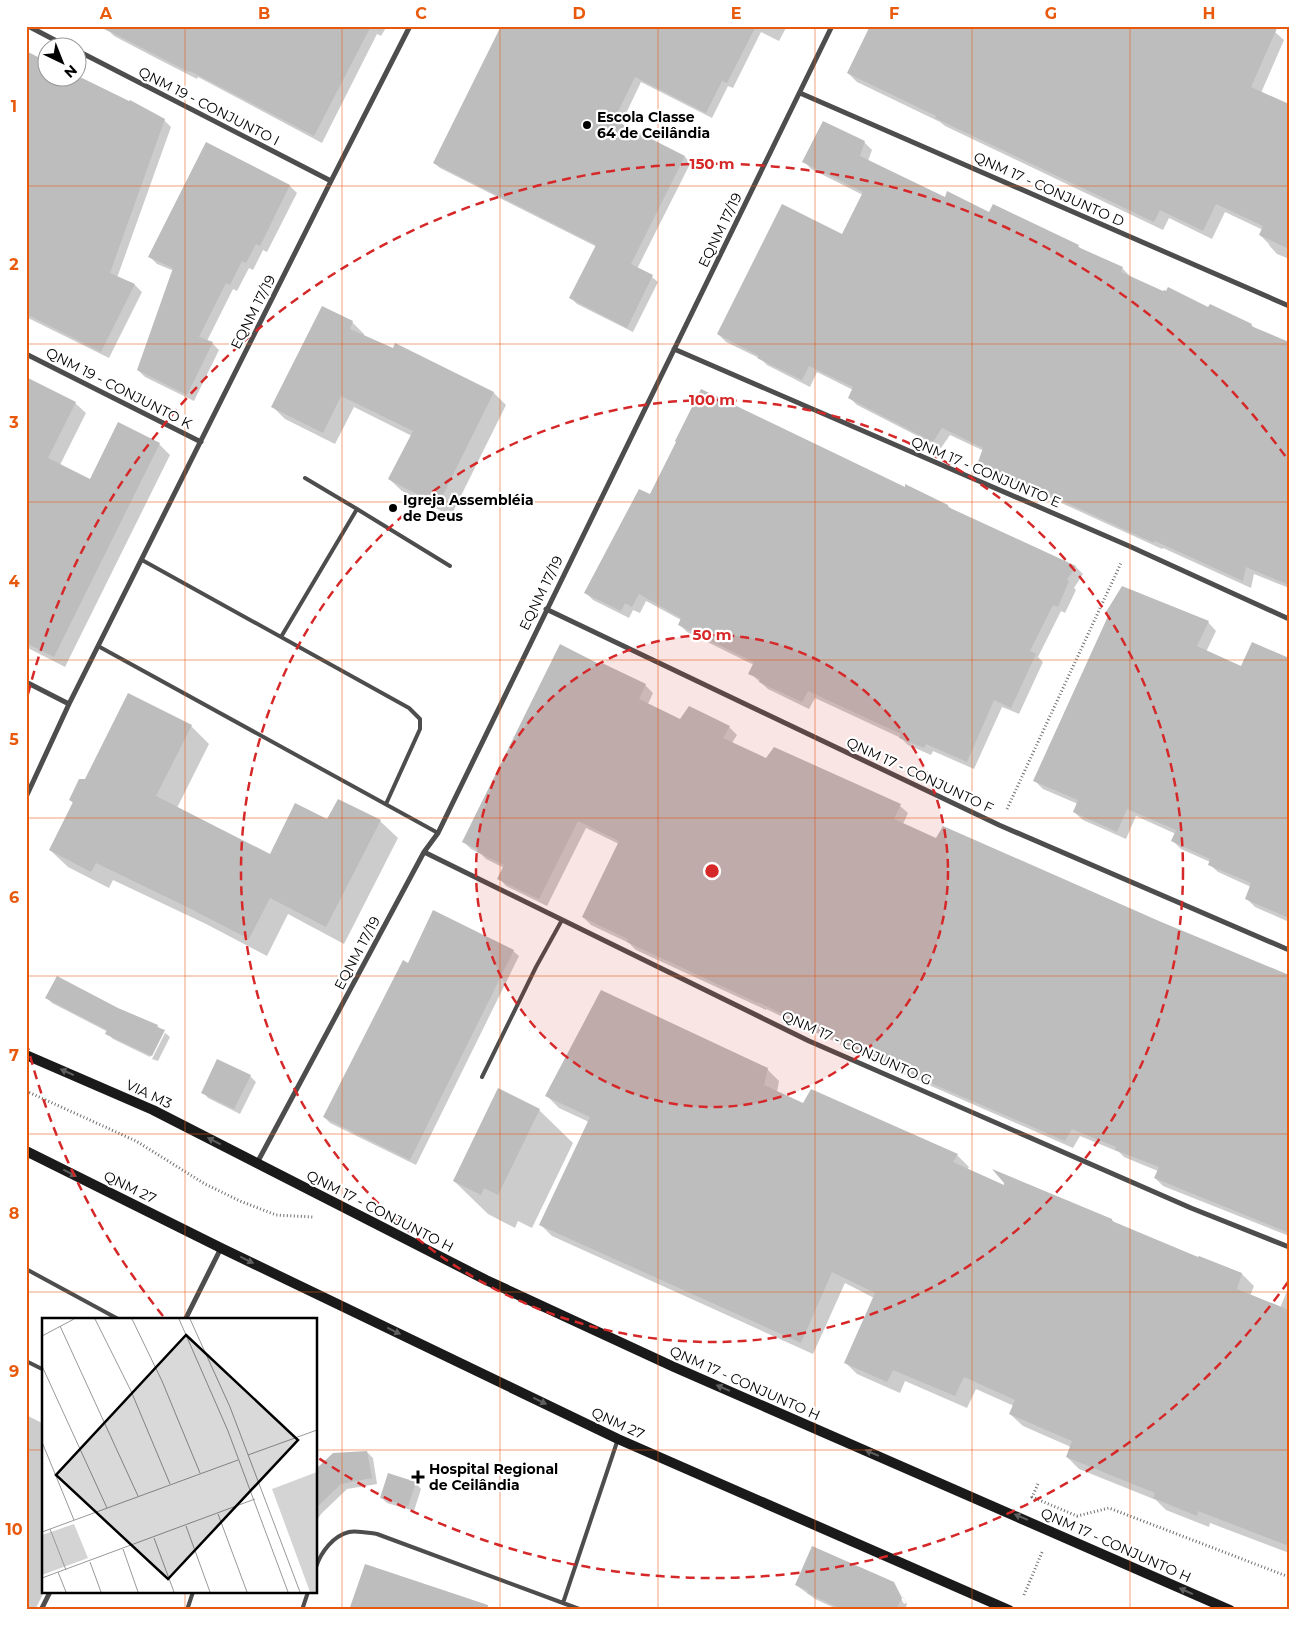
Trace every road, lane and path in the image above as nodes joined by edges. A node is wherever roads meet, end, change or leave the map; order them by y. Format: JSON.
{"nodes":[{"id":1,"x":28,"y":26,"type":"edge"},
{"id":2,"x":410,"y":26,"type":"edge"},
{"id":3,"x":832,"y":26,"type":"edge"},
{"id":4,"x":51,"y":38,"type":"edge"},
{"id":5,"x":88,"y":56,"type":"edge"},
{"id":6,"x":800,"y":93,"type":"junction"},
{"id":7,"x":331,"y":181,"type":"junction"},
{"id":8,"x":1289,"y":306,"type":"edge"},
{"id":9,"x":674,"y":349,"type":"junction"},
{"id":10,"x":26,"y":354,"type":"edge"},
{"id":11,"x":201,"y":442,"type":"junction"},
{"id":12,"x":306,"y":478,"type":"dead end"},
{"id":13,"x":358,"y":509,"type":"junction"},
{"id":14,"x":1129,"y":546,"type":"junction"},
{"id":15,"x":142,"y":560,"type":"junction"},
{"id":16,"x":450,"y":566,"type":"dead end"},
{"id":17,"x":546,"y":609,"type":"junction"},
{"id":18,"x":1289,"y":619,"type":"edge"},
{"id":19,"x":281,"y":637,"type":"junction"},
{"id":20,"x":98,"y":646,"type":"junction"},
{"id":21,"x":26,"y":682,"type":"edge"},
{"id":22,"x":70,"y":704,"type":"junction"},
{"id":23,"x":26,"y":797,"type":"edge"},
{"id":24,"x":386,"y":804,"type":"junction"},
{"id":25,"x":999,"y":825,"type":"junction"},
{"id":26,"x":438,"y":833,"type":"junction"},
{"id":27,"x":424,"y":852,"type":"junction"},
{"id":28,"x":562,"y":920,"type":"junction"},
{"id":29,"x":1289,"y":950,"type":"edge"},
{"id":30,"x":26,"y":1055,"type":"edge"},
{"id":31,"x":482,"y":1077,"type":"dead end"},
{"id":32,"x":26,"y":1091,"type":"edge"},
{"id":33,"x":26,"y":1151,"type":"edge"},
{"id":34,"x":258,"y":1163,"type":"junction"},
{"id":35,"x":276,"y":1215,"type":"dead end"},
{"id":36,"x":1289,"y":1247,"type":"edge"},
{"id":37,"x":221,"y":1248,"type":"junction"},
{"id":38,"x":26,"y":1269,"type":"edge"},
{"id":39,"x":116,"y":1318,"type":"edge"},
{"id":40,"x":187,"y":1318,"type":"edge"},
{"id":41,"x":26,"y":1361,"type":"edge"},
{"id":42,"x":42,"y":1369,"type":"edge"},
{"id":43,"x":618,"y":1439,"type":"junction"},
{"id":44,"x":1038,"y":1484,"type":"dead end"},
{"id":45,"x":1062,"y":1510,"type":"junction"},
{"id":46,"x":1051,"y":1530,"type":"junction"},
{"id":47,"x":318,"y":1562,"type":"edge"},
{"id":48,"x":1289,"y":1577,"type":"edge"},
{"id":49,"x":49,"y":1594,"type":"edge"},
{"id":50,"x":192,"y":1594,"type":"edge"},
{"id":51,"x":307,"y":1594,"type":"edge"},
{"id":52,"x":1021,"y":1601,"type":"dead end"},
{"id":53,"x":563,"y":1603,"type":"junction"},
{"id":54,"x":41,"y":1610,"type":"edge"},
{"id":55,"x":187,"y":1610,"type":"edge"},
{"id":56,"x":302,"y":1610,"type":"edge"},
{"id":57,"x":582,"y":1610,"type":"edge"},
{"id":58,"x":1009,"y":1610,"type":"edge"},
{"id":59,"x":1230,"y":1610,"type":"edge"}],
"edges":[{"from":1,"to":4,"type":"street"},
{"from":2,"to":7,"type":"street","name":"EQNM 17/19"},
{"from":3,"to":6,"type":"street","name":"EQNM 17/19"},
{"from":5,"to":7,"type":"street","name":"QNM 19 - CONJUNTO I"},
{"from":6,"to":8,"type":"street","name":"QNM 17 - CONJUNTO D"},
{"from":6,"to":9,"type":"street","name":"EQNM 17/19"},
{"from":7,"to":11,"type":"street","name":"EQNM 17/19"},
{"from":9,"to":14,"type":"street","name":"QNM 17 - CONJUNTO E"},
{"from":9,"to":17,"type":"street","name":"EQNM 17/19"},
{"from":10,"to":11,"type":"street","name":"QNM 19 - CONJUNTO K"},
{"from":11,"to":15,"type":"street","name":"EQNM 17/19"},
{"from":12,"to":13,"type":"lane"},
{"from":13,"to":16,"type":"lane"},
{"from":13,"to":19,"type":"lane"},
{"from":14,"to":18,"type":"street","name":"QNM 17 - CONJUNTO E"},
{"from":14,"to":25,"type":"path"},
{"from":15,"to":19,"type":"lane"},
{"from":15,"to":20,"type":"street","name":"EQNM 17/19"},
{"from":17,"to":25,"type":"street","name":"QNM 17 - CONJUNTO F"},
{"from":17,"to":26,"type":"street","name":"EQNM 17/19"},
{"from":19,"to":24,"type":"lane"},
{"from":20,"to":22,"type":"street","name":"EQNM 17/19"},
{"from":20,"to":24,"type":"lane"},
{"from":21,"to":22,"type":"street"},
{"from":22,"to":23,"type":"street","name":"EQNM 17/19"},
{"from":24,"to":26,"type":"lane"},
{"from":25,"to":29,"type":"street","name":"QNM 17 - CONJUNTO F"},
{"from":26,"to":27,"type":"street","name":"EQNM 17/19"},
{"from":27,"to":28,"type":"street","name":"QNM 17 - CONJUNTO G"},
{"from":27,"to":34,"type":"street","name":"EQNM 17/19"},
{"from":28,"to":31,"type":"lane"},
{"from":28,"to":36,"type":"street","name":"QNM 17 - CONJUNTO G"},
{"from":34,"to":30,"type":"main road","name":"VIA M3","one_way":true},
{"from":32,"to":35,"type":"path"},
{"from":33,"to":37,"type":"main road","name":"QNM 27","one_way":true},
{"from":46,"to":34,"type":"main road","name":"QNM 17 - CONJUNTO H","one_way":true},
{"from":37,"to":40,"type":"street"},
{"from":37,"to":43,"type":"main road","name":"QNM 27","one_way":true},
{"from":38,"to":39,"type":"lane"},
{"from":41,"to":42,"type":"lane"},
{"from":43,"to":53,"type":"lane"},
{"from":43,"to":58,"type":"main road","name":"QNM 27"},
{"from":44,"to":45,"type":"path"},
{"from":45,"to":46,"type":"path"},
{"from":45,"to":48,"type":"path"},
{"from":46,"to":52,"type":"path"},
{"from":59,"to":46,"type":"main road","name":"QNM 17 - CONJUNTO H","one_way":true},
{"from":47,"to":53,"type":"lane"},
{"from":49,"to":54,"type":"street"},
{"from":50,"to":55,"type":"lane"},
{"from":51,"to":56,"type":"lane"},
{"from":53,"to":57,"type":"lane"}]}
